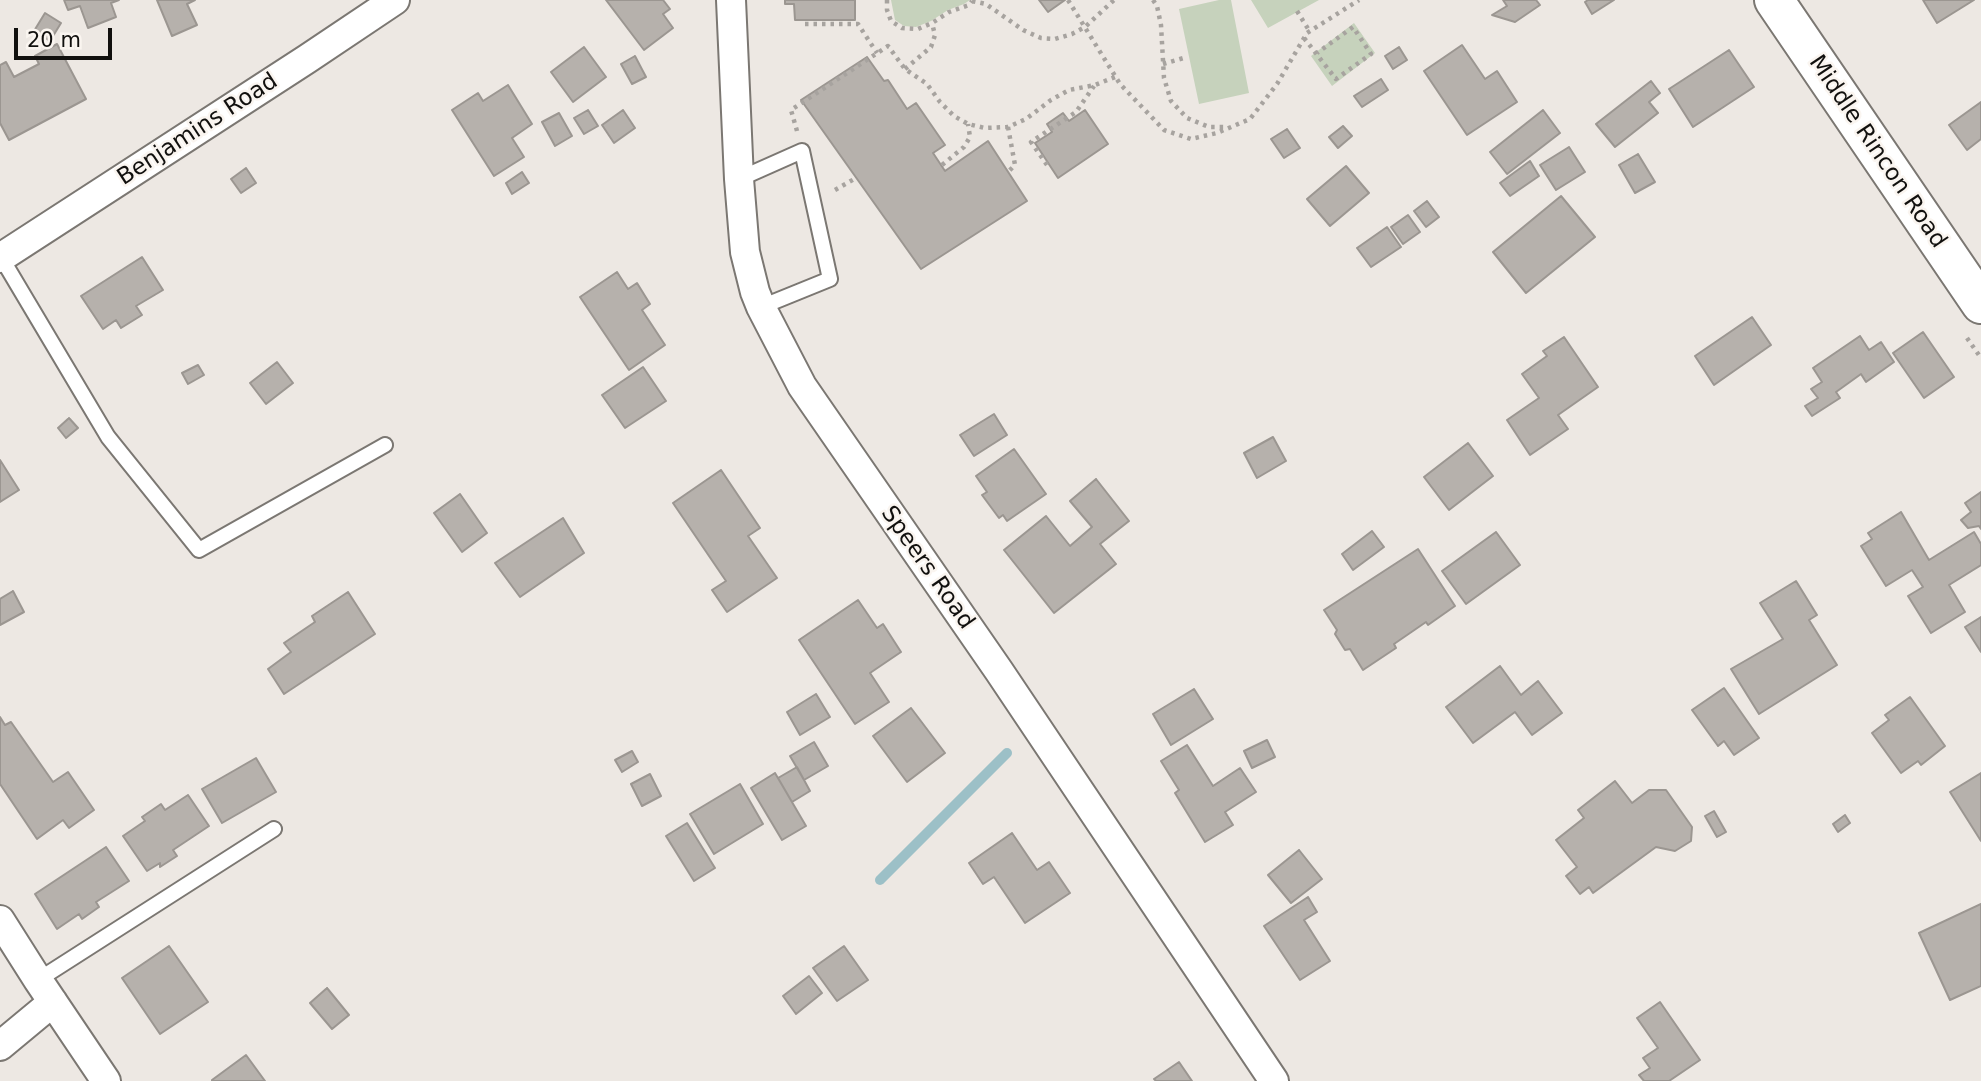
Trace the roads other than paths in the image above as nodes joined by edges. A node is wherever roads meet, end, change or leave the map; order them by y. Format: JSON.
{"nodes":[{"id":1,"x":395,"y":0,"type":"edge"},
{"id":2,"x":731,"y":0,"type":"edge"},
{"id":3,"x":1774,"y":0,"type":"edge"},
{"id":4,"x":739,"y":179,"type":"junction"},
{"id":5,"x":1,"y":257,"type":"edge"},
{"id":6,"x":1981,"y":304,"type":"edge"},
{"id":7,"x":761,"y":307,"type":"junction"},
{"id":8,"x":385,"y":444,"type":"dead end"},
{"id":9,"x":274,"y":829,"type":"dead end"},
{"id":10,"x":0,"y":920,"type":"edge"},
{"id":11,"x":45,"y":991,"type":"junction"},
{"id":12,"x":0,"y":1045,"type":"edge"},
{"id":13,"x":106,"y":1081,"type":"edge"},
{"id":14,"x":1274,"y":1081,"type":"edge"}],
"edges":[{"from":1,"to":5,"type":"street","name":"Benjamins Road"},
{"from":2,"to":4,"type":"street","name":"Speers Road"},
{"from":3,"to":6,"type":"street","name":"Middle Rincon Road"},
{"from":4,"to":7,"type":"street","name":"Speers Road"},
{"from":4,"to":7,"type":"lane"},
{"from":5,"to":8,"type":"lane"},
{"from":7,"to":14,"type":"street","name":"Speers Road"},
{"from":9,"to":11,"type":"lane"},
{"from":10,"to":11,"type":"street"},
{"from":11,"to":12,"type":"street"},
{"from":11,"to":13,"type":"street"}]}
